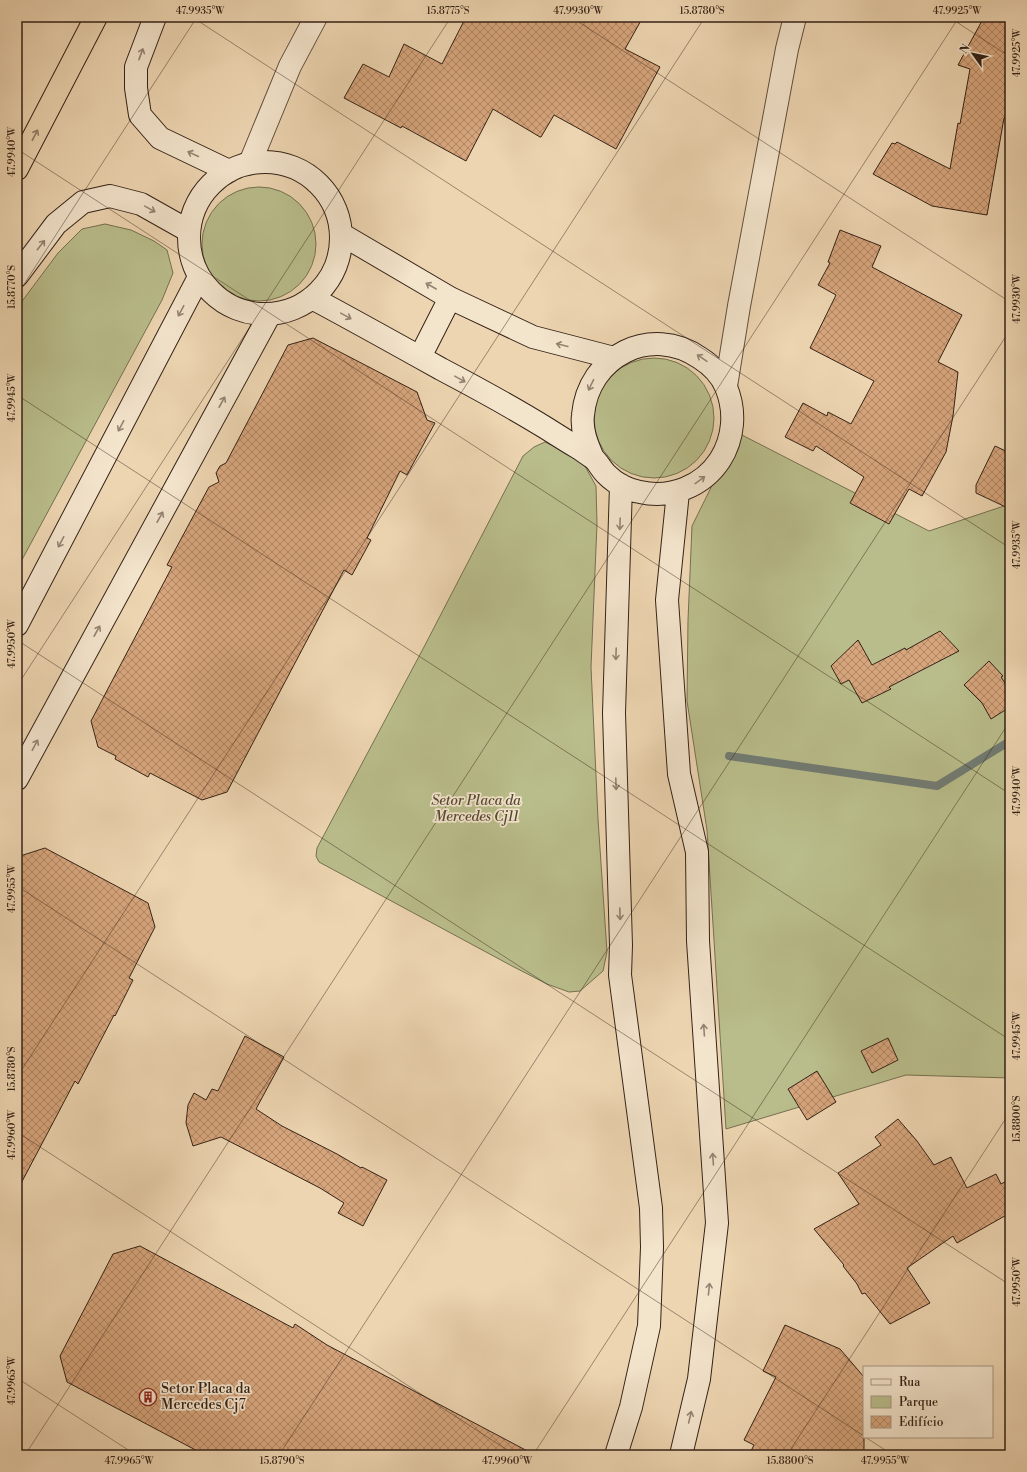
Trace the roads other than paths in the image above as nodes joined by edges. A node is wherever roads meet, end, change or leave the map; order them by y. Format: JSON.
{"nodes":[{"id":1,"x":96,"y":17,"type":"edge"},
{"id":2,"x":154,"y":17,"type":"edge"},
{"id":3,"x":316,"y":17,"type":"edge"},
{"id":4,"x":795,"y":17,"type":"edge"},
{"id":5,"x":250,"y":163,"type":"junction"},
{"id":6,"x":17,"y":169,"type":"edge"},
{"id":7,"x":229,"y":170,"type":"junction"},
{"id":8,"x":189,"y":231,"type":"junction"},
{"id":9,"x":341,"y":234,"type":"junction"},
{"id":10,"x":17,"y":276,"type":"edge"},
{"id":11,"x":199,"y":277,"type":"junction"},
{"id":12,"x":312,"y":298,"type":"junction"},
{"id":13,"x":450,"y":298,"type":"junction"},
{"id":14,"x":270,"y":314,"type":"junction"},
{"id":15,"x":420,"y":357,"type":"junction"},
{"id":16,"x":614,"y":358,"type":"junction"},
{"id":17,"x":726,"y":386,"type":"junction"},
{"id":18,"x":593,"y":458,"type":"junction"},
{"id":19,"x":621,"y":485,"type":"junction"},
{"id":20,"x":678,"y":492,"type":"junction"},
{"id":21,"x":17,"y":625,"type":"edge"},
{"id":22,"x":17,"y":779,"type":"edge"},
{"id":23,"x":616,"y":1455,"type":"edge"},
{"id":24,"x":681,"y":1455,"type":"edge"}],
"edges":[{"from":6,"to":1,"type":"highway","one_way":true},
{"from":7,"to":2,"type":"street","one_way":true},
{"from":3,"to":5,"type":"street"},
{"from":4,"to":17,"type":"street"},
{"from":5,"to":7,"type":"street"},
{"from":5,"to":9,"type":"street"},
{"from":7,"to":8,"type":"street"},
{"from":10,"to":8,"type":"street","one_way":true},
{"from":8,"to":11,"type":"street"},
{"from":9,"to":12,"type":"street"},
{"from":13,"to":9,"type":"street","one_way":true},
{"from":11,"to":14,"type":"street"},
{"from":11,"to":21,"type":"street","one_way":true},
{"from":12,"to":14,"type":"street"},
{"from":12,"to":15,"type":"street","one_way":true},
{"from":13,"to":15,"type":"street"},
{"from":16,"to":13,"type":"street","one_way":true},
{"from":22,"to":14,"type":"street","one_way":true},
{"from":15,"to":18,"type":"street","one_way":true},
{"from":17,"to":16,"type":"street","one_way":true},
{"from":16,"to":18,"type":"street","one_way":true},
{"from":20,"to":17,"type":"street","one_way":true},
{"from":18,"to":19,"type":"street"},
{"from":19,"to":20,"type":"street"},
{"from":19,"to":23,"type":"street","one_way":true},
{"from":24,"to":20,"type":"street","one_way":true}]}
